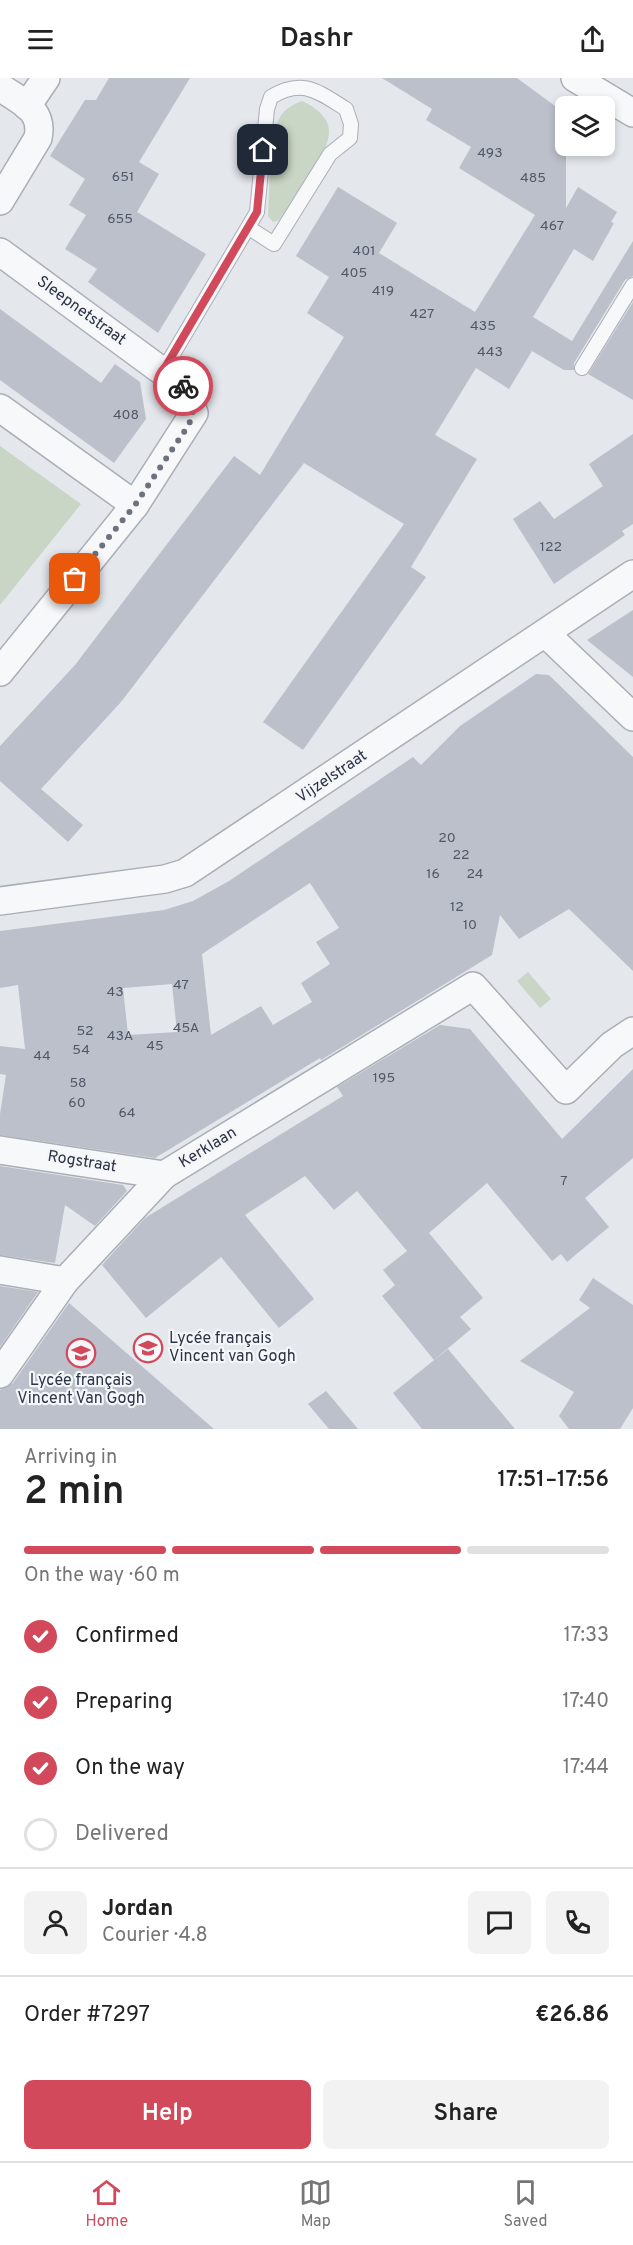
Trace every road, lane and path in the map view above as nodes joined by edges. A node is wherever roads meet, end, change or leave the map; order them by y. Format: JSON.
{"nodes":[{"id":1,"x":46,"y":78,"type":"edge"},
{"id":2,"x":575,"y":78,"type":"edge"},
{"id":3,"x":0,"y":87,"type":"edge"},
{"id":4,"x":27,"y":106,"type":"junction"},
{"id":5,"x":633,"y":113,"type":"edge"},
{"id":6,"x":0,"y":201,"type":"edge"},
{"id":7,"x":249,"y":228,"type":"junction"},
{"id":8,"x":0,"y":252,"type":"edge"},
{"id":9,"x":633,"y":285,"type":"edge"},
{"id":10,"x":582,"y":368,"type":"dead end"},
{"id":11,"x":163,"y":371,"type":"junction"},
{"id":12,"x":0,"y":408,"type":"edge"},
{"id":13,"x":135,"y":505,"type":"junction"},
{"id":14,"x":633,"y":574,"type":"edge"},
{"id":15,"x":546,"y":634,"type":"junction"},
{"id":16,"x":0,"y":671,"type":"edge"},
{"id":17,"x":633,"y":717,"type":"edge"},
{"id":18,"x":0,"y":901,"type":"edge"},
{"id":19,"x":633,"y":1031,"type":"edge"},
{"id":20,"x":0,"y":1150,"type":"edge"},
{"id":21,"x":164,"y":1175,"type":"junction"},
{"id":22,"x":0,"y":1270,"type":"edge"},
{"id":23,"x":65,"y":1281,"type":"junction"},
{"id":24,"x":0,"y":1374,"type":"edge"}],
"edges":[{"from":1,"to":4,"type":"street"},
{"from":2,"to":5,"type":"street"},
{"from":3,"to":4,"type":"street"},
{"from":4,"to":6,"type":"street"},
{"from":7,"to":7,"type":"lane"},
{"from":7,"to":11,"type":"lane"},
{"from":8,"to":11,"type":"street","name":"Sleepnetstraat"},
{"from":9,"to":10,"type":"lane"},
{"from":11,"to":13,"type":"street","name":"Sleepnetstraat"},
{"from":12,"to":13,"type":"street"},
{"from":13,"to":16,"type":"street","name":"Sleepnetstraat"},
{"from":14,"to":15,"type":"street","name":"Vijzelstraat"},
{"from":15,"to":17,"type":"street"},
{"from":15,"to":18,"type":"street","name":"Vijzelstraat"},
{"from":19,"to":21,"type":"street","name":"Kerklaan"},
{"from":20,"to":21,"type":"street","name":"Rogstraat"},
{"from":21,"to":23,"type":"street","name":"Kerklaan"},
{"from":22,"to":23,"type":"street"},
{"from":23,"to":24,"type":"street","name":"Kerklaan"}]}
